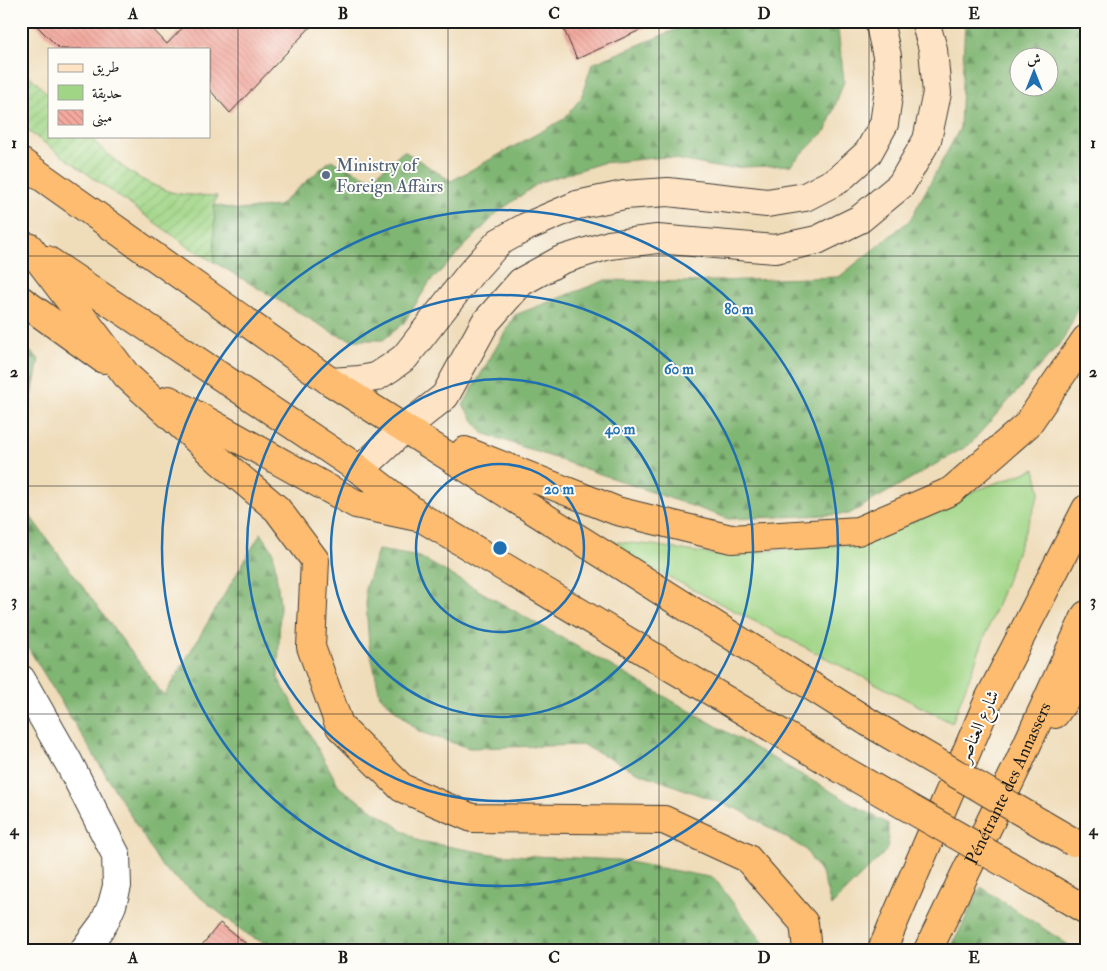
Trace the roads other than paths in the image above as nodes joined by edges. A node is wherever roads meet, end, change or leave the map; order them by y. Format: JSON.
{"nodes":[{"id":1,"x":879,"y":21,"type":"edge"},
{"id":2,"x":925,"y":21,"type":"edge"},
{"id":3,"x":21,"y":162,"type":"edge"},
{"id":4,"x":25,"y":244,"type":"edge"},
{"id":5,"x":21,"y":300,"type":"edge"},
{"id":6,"x":1086,"y":340,"type":"edge"},
{"id":7,"x":127,"y":376,"type":"junction"},
{"id":8,"x":331,"y":382,"type":"junction"},
{"id":9,"x":405,"y":428,"type":"junction"},
{"id":10,"x":360,"y":470,"type":"junction"},
{"id":11,"x":1086,"y":509,"type":"edge"},
{"id":12,"x":422,"y":518,"type":"junction"},
{"id":13,"x":1086,"y":615,"type":"edge"},
{"id":14,"x":1086,"y":669,"type":"edge"},
{"id":15,"x":21,"y":679,"type":"edge"},
{"id":16,"x":1015,"y":771,"type":"junction"},
{"id":17,"x":1079,"y":846,"type":"edge"},
{"id":18,"x":1040,"y":883,"type":"junction"},
{"id":19,"x":1086,"y":902,"type":"edge"},
{"id":20,"x":1086,"y":910,"type":"edge"},
{"id":21,"x":84,"y":950,"type":"edge"},
{"id":22,"x":808,"y":950,"type":"edge"},
{"id":23,"x":882,"y":950,"type":"edge"},
{"id":24,"x":928,"y":950,"type":"edge"}],
"edges":[{"from":1,"to":8,"type":"street"},
{"from":2,"to":9,"type":"street"},
{"from":3,"to":8,"type":"highway"},
{"from":4,"to":7,"type":"highway"},
{"from":4,"to":10,"type":"highway"},
{"from":5,"to":7,"type":"highway"},
{"from":6,"to":9,"type":"highway"},
{"from":7,"to":12,"type":"highway"},
{"from":7,"to":22,"type":"highway"},
{"from":8,"to":9,"type":"highway"},
{"from":9,"to":10,"type":"street"},
{"from":9,"to":17,"type":"highway","bridge":true},
{"from":10,"to":12,"type":"highway"},
{"from":11,"to":23,"type":"highway","name":"شارع العناصر"},
{"from":12,"to":18,"type":"highway","bridge":true},
{"from":13,"to":16,"type":"highway","name":"Pénétrante des Annassers"},
{"from":14,"to":16,"type":"highway"},
{"from":15,"to":21,"type":"street"},
{"from":16,"to":24,"type":"highway","name":"Pénétrante des Annassers"},
{"from":18,"to":19,"type":"highway"},
{"from":18,"to":20,"type":"highway"}]}
